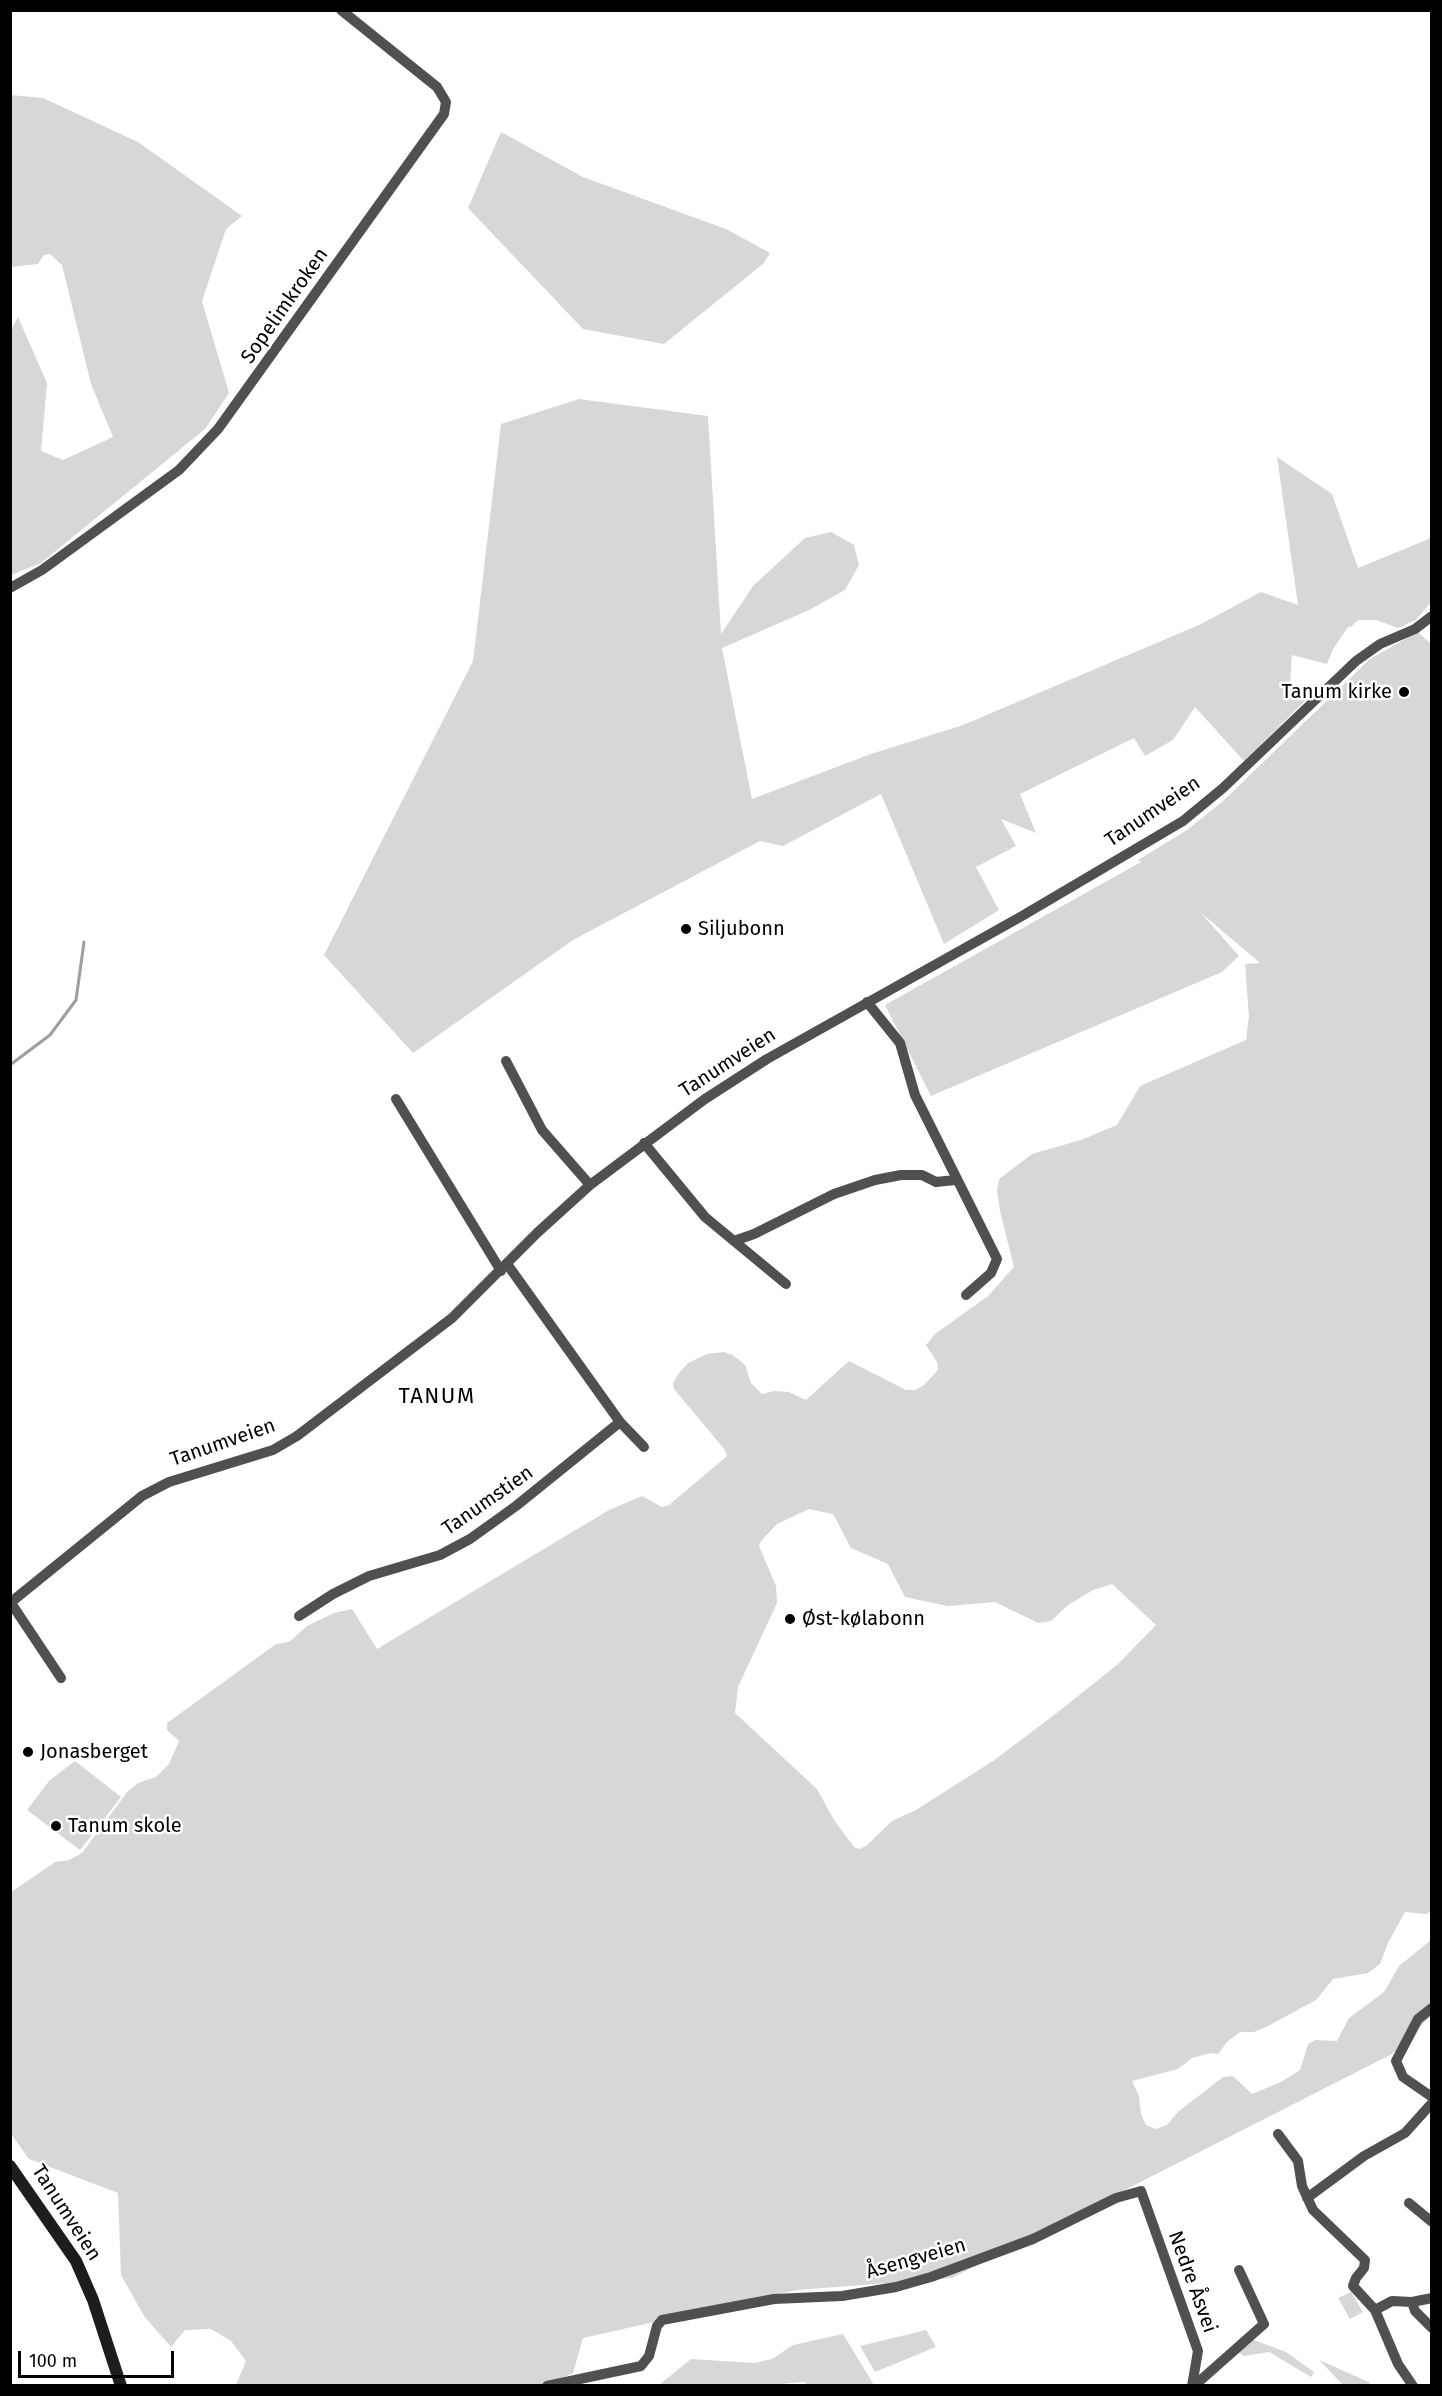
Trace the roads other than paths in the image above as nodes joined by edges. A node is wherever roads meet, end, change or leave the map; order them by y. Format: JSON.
{"nodes":[{"id":1,"x":341,"y":10,"type":"edge"},
{"id":2,"x":10,"y":588,"type":"edge"},
{"id":3,"x":1431,"y":616,"type":"edge"},
{"id":4,"x":867,"y":1002,"type":"junction"},
{"id":5,"x":506,"y":1061,"type":"dead end"},
{"id":6,"x":396,"y":1099,"type":"dead end"},
{"id":7,"x":644,"y":1143,"type":"junction"},
{"id":8,"x":955,"y":1180,"type":"junction"},
{"id":9,"x":590,"y":1185,"type":"junction"},
{"id":10,"x":734,"y":1241,"type":"junction"},
{"id":11,"x":504,"y":1267,"type":"junction"},
{"id":12,"x":786,"y":1284,"type":"dead end"},
{"id":13,"x":966,"y":1295,"type":"dead end"},
{"id":14,"x":620,"y":1422,"type":"junction"},
{"id":15,"x":644,"y":1447,"type":"dead end"},
{"id":16,"x":11,"y":1603,"type":"edge"},
{"id":17,"x":299,"y":1616,"type":"dead end"},
{"id":18,"x":61,"y":1678,"type":"dead end"},
{"id":19,"x":1431,"y":2008,"type":"edge"},
{"id":20,"x":1431,"y":2097,"type":"edge"},
{"id":21,"x":1431,"y":2103,"type":"edge"},
{"id":22,"x":1278,"y":2134,"type":"dead end"},
{"id":23,"x":10,"y":2166,"type":"edge"},
{"id":24,"x":1141,"y":2191,"type":"joint"},
{"id":25,"x":1307,"y":2198,"type":"junction"},
{"id":26,"x":1409,"y":2203,"type":"dead end"},
{"id":27,"x":1431,"y":2222,"type":"edge"},
{"id":28,"x":1239,"y":2270,"type":"dead end"},
{"id":29,"x":1431,"y":2298,"type":"edge"},
{"id":30,"x":1412,"y":2302,"type":"junction"},
{"id":31,"x":1375,"y":2310,"type":"junction"},
{"id":32,"x":1431,"y":2328,"type":"edge"},
{"id":33,"x":122,"y":2385,"type":"edge"},
{"id":34,"x":547,"y":2385,"type":"edge"},
{"id":35,"x":1193,"y":2385,"type":"edge"},
{"id":36,"x":1413,"y":2385,"type":"edge"}],
"edges":[{"from":1,"to":2,"type":"street","name":"Sopelimkroken"},
{"from":3,"to":4,"type":"street","name":"Tanumveien"},
{"from":4,"to":7,"type":"street","name":"Tanumveien"},
{"from":4,"to":8,"type":"street"},
{"from":5,"to":9,"type":"street"},
{"from":6,"to":11,"type":"street"},
{"from":7,"to":9,"type":"street","name":"Tanumveien"},
{"from":7,"to":10,"type":"street"},
{"from":8,"to":10,"type":"street"},
{"from":8,"to":13,"type":"street"},
{"from":9,"to":11,"type":"street","name":"Tanumveien"},
{"from":10,"to":12,"type":"street"},
{"from":11,"to":14,"type":"street"},
{"from":11,"to":16,"type":"street","name":"Tanumveien"},
{"from":14,"to":15,"type":"street"},
{"from":14,"to":17,"type":"street","name":"Tanumstien"},
{"from":16,"to":18,"type":"street"},
{"from":19,"to":20,"type":"street"},
{"from":21,"to":25,"type":"street"},
{"from":22,"to":25,"type":"street"},
{"from":23,"to":33,"type":"main road","name":"Tanumveien"},
{"from":24,"to":34,"type":"street","name":"Åsengveien"},
{"from":24,"to":35,"type":"street","name":"Nedre Åsvei"},
{"from":25,"to":31,"type":"street"},
{"from":26,"to":27,"type":"street"},
{"from":28,"to":35,"type":"street"},
{"from":29,"to":30,"type":"street"},
{"from":30,"to":31,"type":"street"},
{"from":30,"to":32,"type":"street"},
{"from":31,"to":36,"type":"street"}]}
